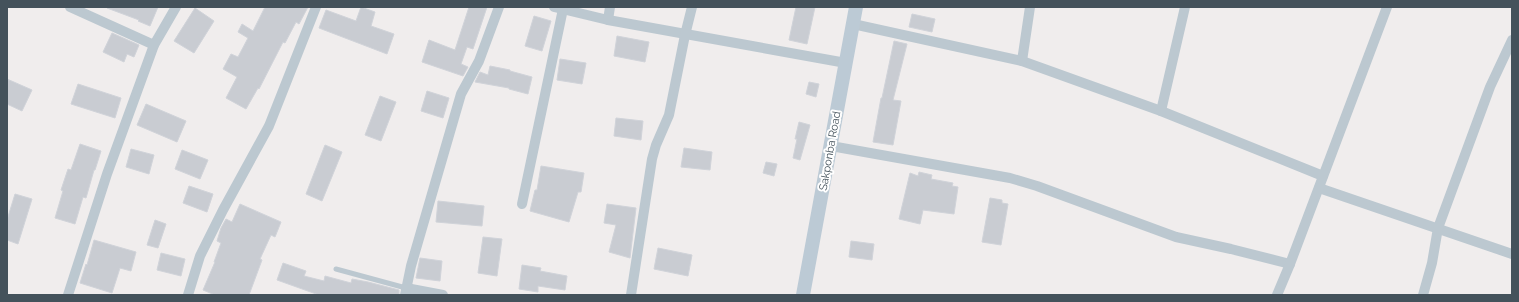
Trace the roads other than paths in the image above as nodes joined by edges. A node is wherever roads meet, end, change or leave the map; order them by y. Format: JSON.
{"nodes":[{"id":1,"x":70,"y":7,"type":"edge"},
{"id":2,"x":176,"y":7,"type":"edge"},
{"id":3,"x":316,"y":7,"type":"edge"},
{"id":4,"x":499,"y":7,"type":"edge"},
{"id":5,"x":610,"y":7,"type":"edge"},
{"id":6,"x":692,"y":7,"type":"edge"},
{"id":7,"x":856,"y":7,"type":"edge"},
{"id":8,"x":1030,"y":7,"type":"edge"},
{"id":9,"x":1185,"y":7,"type":"edge"},
{"id":10,"x":1386,"y":7,"type":"edge"},
{"id":11,"x":558,"y":8,"type":"edge"},
{"id":12,"x":608,"y":20,"type":"junction"},
{"id":13,"x":853,"y":24,"type":"junction"},
{"id":14,"x":685,"y":35,"type":"junction"},
{"id":15,"x":1512,"y":40,"type":"edge"},
{"id":16,"x":154,"y":45,"type":"junction"},
{"id":17,"x":1022,"y":61,"type":"junction"},
{"id":18,"x":846,"y":63,"type":"junction"},
{"id":19,"x":1161,"y":110,"type":"junction"},
{"id":20,"x":831,"y":146,"type":"junction"},
{"id":21,"x":1323,"y":176,"type":"junction"},
{"id":22,"x":1319,"y":188,"type":"junction"},
{"id":23,"x":522,"y":204,"type":"dead end"},
{"id":24,"x":1438,"y":228,"type":"junction"},
{"id":25,"x":1512,"y":254,"type":"edge"},
{"id":26,"x":1290,"y":264,"type":"junction"},
{"id":27,"x":336,"y":269,"type":"dead end"},
{"id":28,"x":406,"y":291,"type":"edge"},
{"id":29,"x":68,"y":295,"type":"edge"},
{"id":30,"x":188,"y":295,"type":"edge"},
{"id":31,"x":443,"y":295,"type":"edge"},
{"id":32,"x":631,"y":295,"type":"edge"},
{"id":33,"x":803,"y":295,"type":"edge"},
{"id":34,"x":1277,"y":295,"type":"edge"},
{"id":35,"x":1423,"y":295,"type":"edge"}],
"edges":[{"from":1,"to":16,"type":"street"},
{"from":2,"to":16,"type":"street"},
{"from":3,"to":30,"type":"street"},
{"from":4,"to":28,"type":"street"},
{"from":5,"to":12,"type":"street"},
{"from":6,"to":14,"type":"street"},
{"from":7,"to":13,"type":"main road","name":"Sakponba Road"},
{"from":8,"to":17,"type":"street"},
{"from":9,"to":19,"type":"street"},
{"from":10,"to":21,"type":"street"},
{"from":11,"to":12,"type":"street"},
{"from":11,"to":23,"type":"street"},
{"from":12,"to":14,"type":"street"},
{"from":13,"to":17,"type":"street"},
{"from":13,"to":18,"type":"main road","name":"Sakponba Road"},
{"from":14,"to":18,"type":"street"},
{"from":14,"to":32,"type":"street"},
{"from":15,"to":24,"type":"street"},
{"from":16,"to":29,"type":"street"},
{"from":17,"to":19,"type":"street"},
{"from":18,"to":20,"type":"main road","name":"Sakponba Road"},
{"from":19,"to":21,"type":"street"},
{"from":20,"to":26,"type":"street"},
{"from":20,"to":33,"type":"main road","name":"Sakponba Road"},
{"from":21,"to":22,"type":"street"},
{"from":22,"to":24,"type":"street"},
{"from":22,"to":26,"type":"street"},
{"from":24,"to":25,"type":"street"},
{"from":24,"to":35,"type":"street"},
{"from":26,"to":34,"type":"street"},
{"from":27,"to":28,"type":"lane"},
{"from":28,"to":31,"type":"street"}]}
